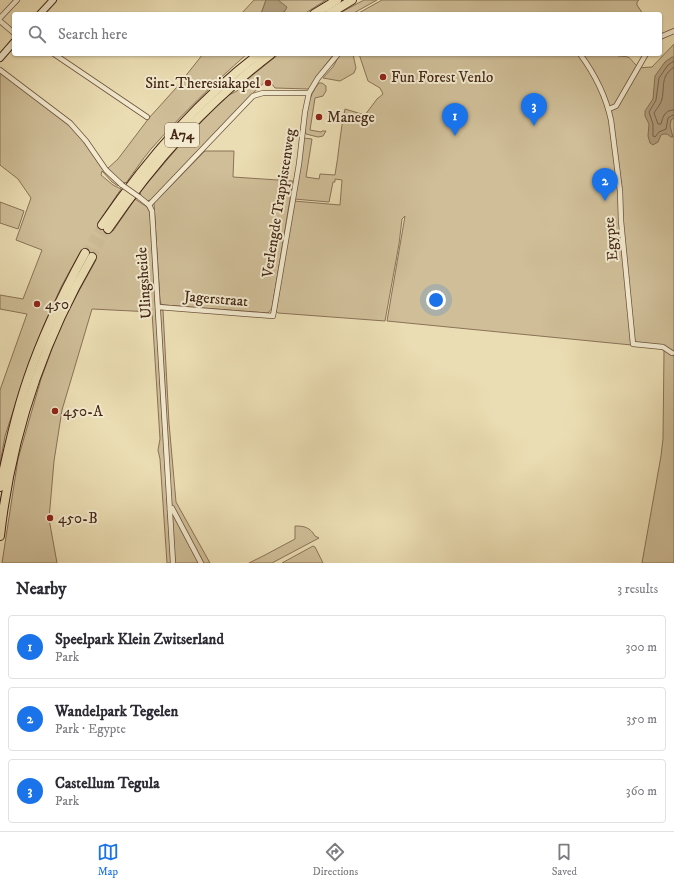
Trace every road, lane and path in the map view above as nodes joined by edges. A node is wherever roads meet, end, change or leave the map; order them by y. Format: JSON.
{"nodes":[{"id":1,"x":16,"y":0,"type":"edge"},
{"id":2,"x":53,"y":0,"type":"edge"},
{"id":3,"x":337,"y":0,"type":"edge"},
{"id":4,"x":352,"y":0,"type":"edge"},
{"id":5,"x":42,"y":12,"type":"edge"},
{"id":6,"x":317,"y":12,"type":"edge"},
{"id":7,"x":332,"y":12,"type":"edge"},
{"id":8,"x":0,"y":18,"type":"edge"},
{"id":9,"x":0,"y":21,"type":"edge"},
{"id":10,"x":12,"y":31,"type":"edge"},
{"id":11,"x":674,"y":31,"type":"edge"},
{"id":12,"x":662,"y":36,"type":"edge"},
{"id":13,"x":12,"y":44,"type":"edge"},
{"id":14,"x":57,"y":56,"type":"edge"},
{"id":15,"x":256,"y":56,"type":"edge"},
{"id":16,"x":268,"y":56,"type":"edge"},
{"id":17,"x":336,"y":56,"type":"edge"},
{"id":18,"x":581,"y":56,"type":"edge"},
{"id":19,"x":645,"y":56,"type":"edge"},
{"id":20,"x":0,"y":58,"type":"edge"},
{"id":21,"x":0,"y":70,"type":"edge"},
{"id":22,"x":309,"y":93,"type":"junction"},
{"id":23,"x":609,"y":109,"type":"junction"},
{"id":24,"x":147,"y":117,"type":"dead end"},
{"id":25,"x":149,"y":205,"type":"junction"},
{"id":26,"x":158,"y":307,"type":"junction"},
{"id":27,"x":273,"y":316,"type":"joint"},
{"id":28,"x":672,"y":352,"type":"dead end"},
{"id":29,"x":0,"y":487,"type":"edge"},
{"id":30,"x":170,"y":509,"type":"junction"},
{"id":31,"x":0,"y":536,"type":"edge"},
{"id":32,"x":173,"y":563,"type":"edge"},
{"id":33,"x":201,"y":563,"type":"edge"}],
"edges":[{"from":1,"to":8,"type":"street"},
{"from":2,"to":5,"type":"main road"},
{"from":3,"to":6,"type":"highway"},
{"from":4,"to":7,"type":"highway"},
{"from":9,"to":10,"type":"street"},
{"from":11,"to":12,"type":"street"},
{"from":13,"to":20,"type":"main road"},
{"from":14,"to":24,"type":"street"},
{"from":15,"to":16,"type":"highway","number":"A74"},
{"from":17,"to":22,"type":"street"},
{"from":18,"to":23,"type":"street","name":"Egypte"},
{"from":19,"to":23,"type":"street"},
{"from":21,"to":25,"type":"street","bridge":true},
{"from":22,"to":25,"type":"street"},
{"from":22,"to":27,"type":"street","name":"Verlengde Trappistenweg"},
{"from":23,"to":28,"type":"street","name":"Egypte"},
{"from":25,"to":26,"type":"street","name":"Ulingsheide"},
{"from":26,"to":27,"type":"street","name":"Jagerstraat"},
{"from":26,"to":30,"type":"street","name":"Ulingsheide"},
{"from":29,"to":31,"type":"highway"},
{"from":30,"to":32,"type":"street","name":"Ulingsheide"},
{"from":30,"to":33,"type":"street"}]}
